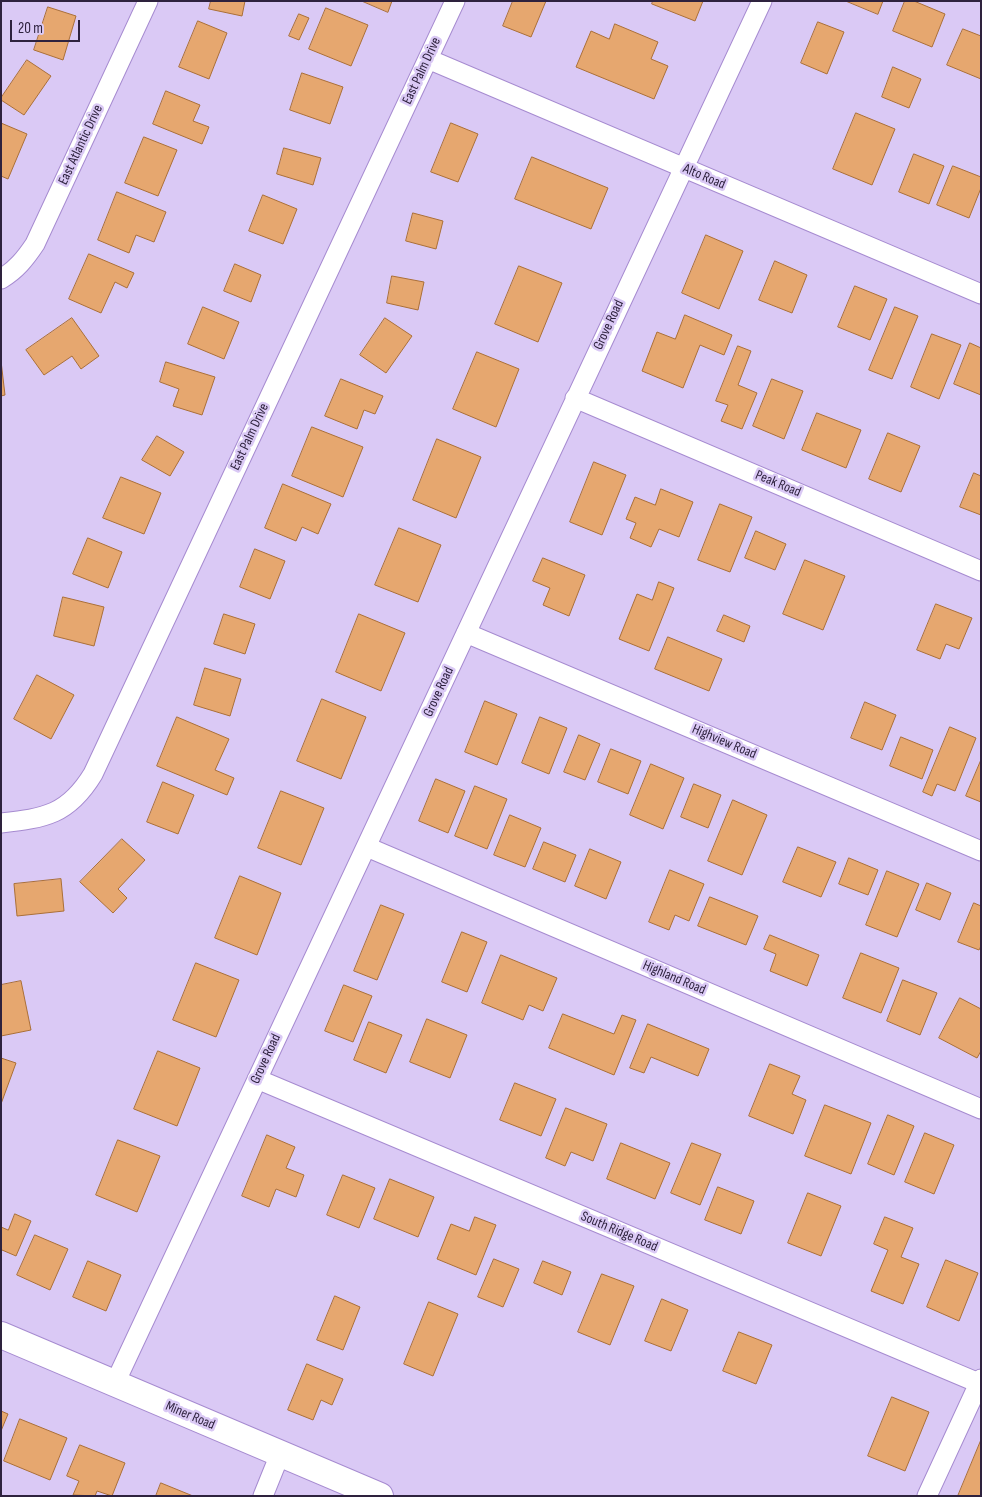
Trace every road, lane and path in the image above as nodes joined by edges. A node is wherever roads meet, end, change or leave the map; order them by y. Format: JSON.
{"nodes":[{"id":1,"x":148,"y":1,"type":"edge"},
{"id":2,"x":455,"y":1,"type":"edge"},
{"id":3,"x":762,"y":1,"type":"edge"},
{"id":4,"x":428,"y":59,"type":"junction"},
{"id":5,"x":683,"y":168,"type":"junction"},
{"id":6,"x":1,"y":279,"type":"edge"},
{"id":7,"x":981,"y":294,"type":"edge"},
{"id":8,"x":575,"y":398,"type":"junction"},
{"id":9,"x":981,"y":571,"type":"edge"},
{"id":10,"x":466,"y":633,"type":"junction"},
{"id":11,"x":1,"y":823,"type":"edge"},
{"id":12,"x":367,"y":847,"type":"junction"},
{"id":13,"x":981,"y":851,"type":"edge"},
{"id":14,"x":257,"y":1079,"type":"junction"},
{"id":15,"x":981,"y":1109,"type":"edge"},
{"id":16,"x":1,"y":1335,"type":"edge"},
{"id":17,"x":980,"y":1382,"type":"edge"},
{"id":18,"x":115,"y":1384,"type":"junction"},
{"id":19,"x":280,"y":1454,"type":"junction"},
{"id":20,"x":264,"y":1496,"type":"edge"},
{"id":21,"x":380,"y":1496,"type":"edge"},
{"id":22,"x":927,"y":1496,"type":"edge"}],
"edges":[{"from":1,"to":6,"type":"street","name":"East Atlantic Drive"},
{"from":2,"to":4,"type":"street","name":"East Palm Drive"},
{"from":3,"to":5,"type":"street","name":"Grove Road"},
{"from":4,"to":5,"type":"street","name":"Alto Road"},
{"from":4,"to":11,"type":"street","name":"East Palm Drive"},
{"from":5,"to":7,"type":"street","name":"Alto Road"},
{"from":5,"to":8,"type":"street","name":"Grove Road"},
{"from":8,"to":9,"type":"street","name":"Peak Road"},
{"from":8,"to":10,"type":"street","name":"Grove Road"},
{"from":10,"to":12,"type":"street","name":"Grove Road"},
{"from":10,"to":13,"type":"street","name":"Highview Road"},
{"from":12,"to":14,"type":"street","name":"Grove Road"},
{"from":12,"to":15,"type":"street","name":"Highland Road"},
{"from":14,"to":17,"type":"street","name":"South Ridge Road"},
{"from":14,"to":18,"type":"street","name":"Grove Road"},
{"from":16,"to":18,"type":"street","name":"Miner Road"},
{"from":17,"to":22,"type":"street"},
{"from":18,"to":19,"type":"street","name":"Miner Road"},
{"from":19,"to":20,"type":"street"},
{"from":19,"to":21,"type":"street","name":"Miner Road"}]}
